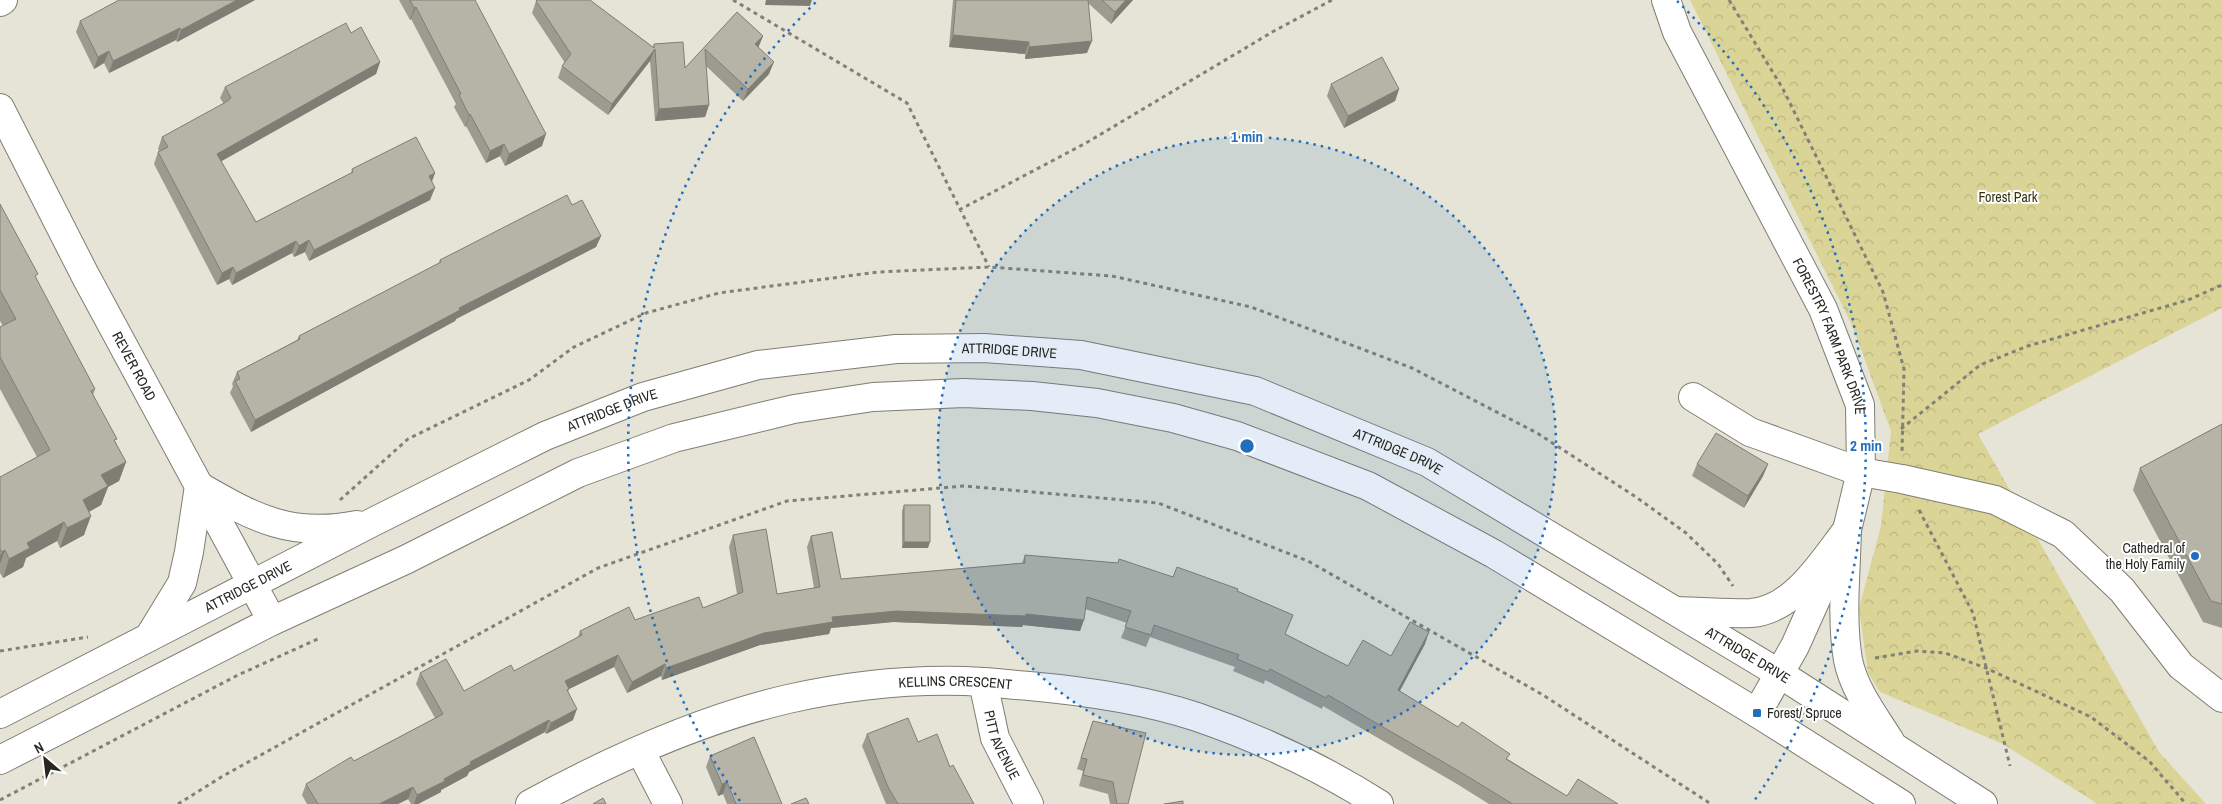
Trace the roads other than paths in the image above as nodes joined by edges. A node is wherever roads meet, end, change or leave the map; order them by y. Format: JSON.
{"nodes":[{"id":1,"x":1666,"y":0,"type":"edge"},
{"id":2,"x":0,"y":108,"type":"edge"},
{"id":3,"x":1693,"y":397,"type":"dead end"},
{"id":4,"x":1861,"y":472,"type":"junction"},
{"id":5,"x":199,"y":486,"type":"junction"},
{"id":6,"x":373,"y":522,"type":"junction"},
{"id":7,"x":1847,"y":530,"type":"junction"},
{"id":8,"x":253,"y":585,"type":"junction"},
{"id":9,"x":1677,"y":611,"type":"junction"},
{"id":10,"x":272,"y":622,"type":"junction"},
{"id":11,"x":148,"y":637,"type":"junction"},
{"id":12,"x":1780,"y":674,"type":"junction"},
{"id":13,"x":983,"y":682,"type":"junction"},
{"id":14,"x":2222,"y":698,"type":"edge"},
{"id":15,"x":1757,"y":713,"type":"junction"},
{"id":16,"x":0,"y":714,"type":"edge"},
{"id":17,"x":1895,"y":749,"type":"junction"},
{"id":18,"x":640,"y":750,"type":"junction"},
{"id":19,"x":0,"y":760,"type":"edge"},
{"id":20,"x":530,"y":804,"type":"edge"},
{"id":21,"x":668,"y":804,"type":"edge"},
{"id":22,"x":1029,"y":804,"type":"edge"},
{"id":23,"x":1379,"y":804,"type":"edge"},
{"id":24,"x":1901,"y":804,"type":"edge"},
{"id":25,"x":1983,"y":804,"type":"edge"}],
"edges":[{"from":1,"to":4,"type":"main road","name":"FORESTRY FARM PARK DRIVE"},
{"from":2,"to":5,"type":"main road","name":"REVER ROAD"},
{"from":3,"to":4,"type":"main road"},
{"from":4,"to":7,"type":"main road","name":"FORESTRY FARM PARK DRIVE"},
{"from":4,"to":14,"type":"main road"},
{"from":5,"to":6,"type":"main road"},
{"from":5,"to":8,"type":"main road","name":"REVER ROAD"},
{"from":5,"to":11,"type":"main road"},
{"from":6,"to":8,"type":"main road","name":"ATTRIDGE DRIVE"},
{"from":6,"to":9,"type":"main road","name":"ATTRIDGE DRIVE"},
{"from":7,"to":9,"type":"main road"},
{"from":7,"to":12,"type":"main road","name":"FORESTRY FARM PARK DRIVE"},
{"from":7,"to":17,"type":"main road"},
{"from":8,"to":10,"type":"main road","name":"REVER ROAD"},
{"from":8,"to":11,"type":"main road","name":"ATTRIDGE DRIVE"},
{"from":9,"to":12,"type":"main road","name":"ATTRIDGE DRIVE"},
{"from":10,"to":15,"type":"main road"},
{"from":10,"to":19,"type":"main road"},
{"from":11,"to":16,"type":"main road","name":"ATTRIDGE DRIVE"},
{"from":12,"to":15,"type":"main road","name":"FORESTRY FARM PARK DRIVE"},
{"from":12,"to":17,"type":"main road","name":"ATTRIDGE DRIVE"},
{"from":13,"to":18,"type":"main road","name":"KELLINS CRESCENT"},
{"from":13,"to":22,"type":"main road","name":"PITT AVENUE"},
{"from":13,"to":23,"type":"main road","name":"KELLINS CRESCENT"},
{"from":15,"to":24,"type":"main road"},
{"from":17,"to":25,"type":"main road","name":"ATTRIDGE DRIVE"},
{"from":18,"to":20,"type":"main road","name":"KELLINS CRESCENT"},
{"from":18,"to":21,"type":"main road"}]}
